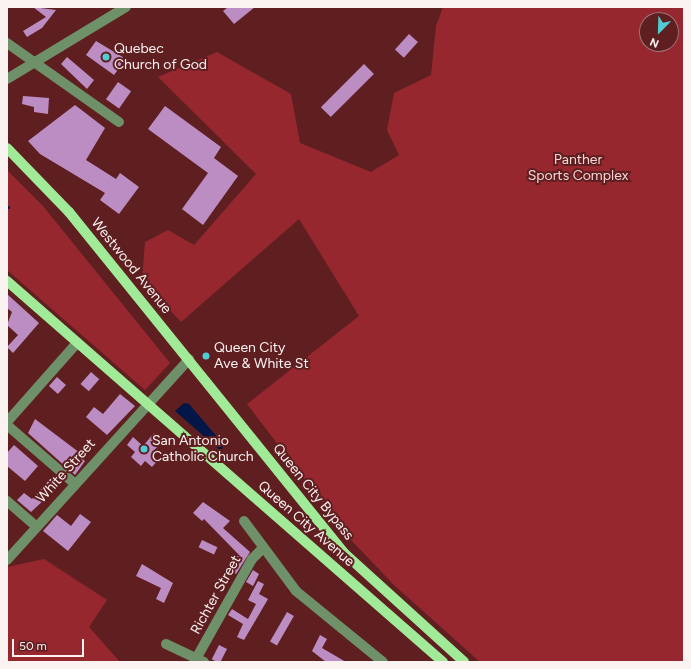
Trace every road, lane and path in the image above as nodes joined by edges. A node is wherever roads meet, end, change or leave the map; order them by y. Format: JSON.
{"nodes":[{"id":1,"x":126,"y":7,"type":"edge"},
{"id":2,"x":7,"y":43,"type":"edge"},
{"id":3,"x":34,"y":62,"type":"junction"},
{"id":4,"x":7,"y":79,"type":"edge"},
{"id":5,"x":119,"y":122,"type":"dead end"},
{"id":6,"x":7,"y":148,"type":"edge"},
{"id":7,"x":7,"y":281,"type":"edge"},
{"id":8,"x":77,"y":343,"type":"junction"},
{"id":9,"x":189,"y":359,"type":"junction"},
{"id":10,"x":147,"y":402,"type":"junction"},
{"id":11,"x":7,"y":423,"type":"edge"},
{"id":12,"x":74,"y":483,"type":"junction"},
{"id":13,"x":7,"y":501,"type":"edge"},
{"id":14,"x":244,"y":521,"type":"dead end"},
{"id":15,"x":36,"y":526,"type":"junction"},
{"id":16,"x":262,"y":549,"type":"junction"},
{"id":17,"x":7,"y":560,"type":"edge"},
{"id":18,"x":166,"y":644,"type":"dead end"},
{"id":19,"x":200,"y":660,"type":"edge"},
{"id":20,"x":383,"y":662,"type":"edge"},
{"id":21,"x":443,"y":662,"type":"edge"},
{"id":22,"x":464,"y":662,"type":"edge"}],
"edges":[{"from":1,"to":3,"type":"street"},
{"from":2,"to":3,"type":"street"},
{"from":3,"to":4,"type":"street"},
{"from":3,"to":5,"type":"street"},
{"from":6,"to":9,"type":"main road","name":"Westwood Avenue"},
{"from":7,"to":8,"type":"main road","name":"Queen City Avenue"},
{"from":8,"to":10,"type":"main road","name":"Queen City Avenue"},
{"from":8,"to":11,"type":"street"},
{"from":9,"to":10,"type":"street"},
{"from":9,"to":22,"type":"main road","name":"Queen City Bypass"},
{"from":10,"to":12,"type":"street","name":"White Street"},
{"from":10,"to":21,"type":"main road","name":"Queen City Avenue"},
{"from":11,"to":12,"type":"street"},
{"from":12,"to":15,"type":"street","name":"White Street"},
{"from":13,"to":15,"type":"street"},
{"from":14,"to":16,"type":"street"},
{"from":15,"to":17,"type":"street","name":"White Street"},
{"from":16,"to":19,"type":"street","name":"Richter Street"},
{"from":16,"to":20,"type":"street"},
{"from":18,"to":19,"type":"street"}]}
